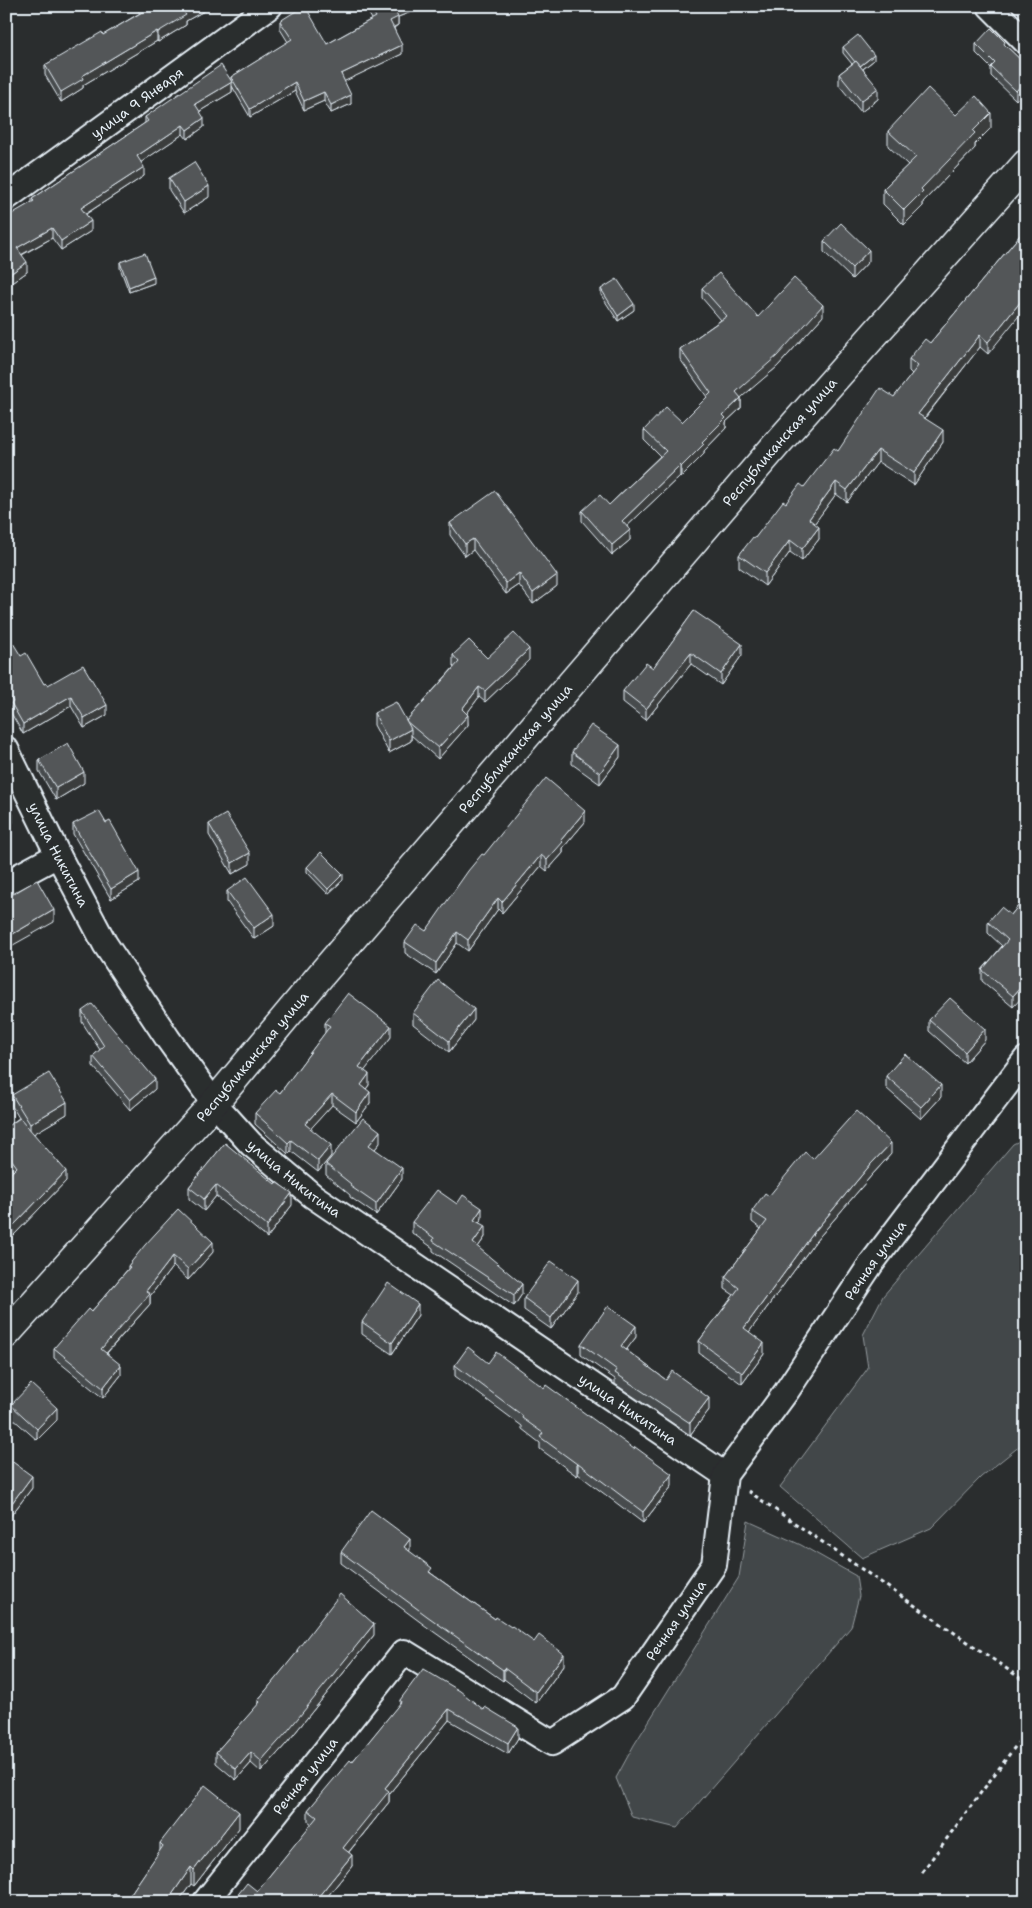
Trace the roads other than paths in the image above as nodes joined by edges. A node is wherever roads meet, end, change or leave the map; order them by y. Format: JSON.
{"nodes":[{"id":1,"x":270,"y":6,"type":"edge"},
{"id":2,"x":990,"y":6,"type":"edge"},
{"id":3,"x":1026,"y":42,"type":"edge"},
{"id":4,"x":1026,"y":164,"type":"edge"},
{"id":5,"x":6,"y":198,"type":"edge"},
{"id":6,"x":6,"y":749,"type":"edge"},
{"id":7,"x":58,"y":855,"type":"junction"},
{"id":8,"x":6,"y":883,"type":"edge"},
{"id":9,"x":1026,"y":1059,"type":"edge"},
{"id":10,"x":214,"y":1103,"type":"junction"},
{"id":11,"x":6,"y":1334,"type":"edge"},
{"id":12,"x":725,"y":1475,"type":"junction"},
{"id":13,"x":205,"y":1902,"type":"edge"}],
"edges":[{"from":1,"to":5,"type":"street","name":"улица 9 Января"},
{"from":2,"to":3,"type":"street"},
{"from":4,"to":10,"type":"street","name":"Республиканская улица"},
{"from":6,"to":7,"type":"street","name":"улица Никитина"},
{"from":7,"to":8,"type":"street"},
{"from":7,"to":10,"type":"street","name":"улица Никитина"},
{"from":9,"to":12,"type":"street","name":"Речная улица"},
{"from":10,"to":11,"type":"street","name":"Республиканская улица"},
{"from":10,"to":12,"type":"street","name":"улица Никитина"},
{"from":12,"to":13,"type":"street","name":"Речная улица"}]}
